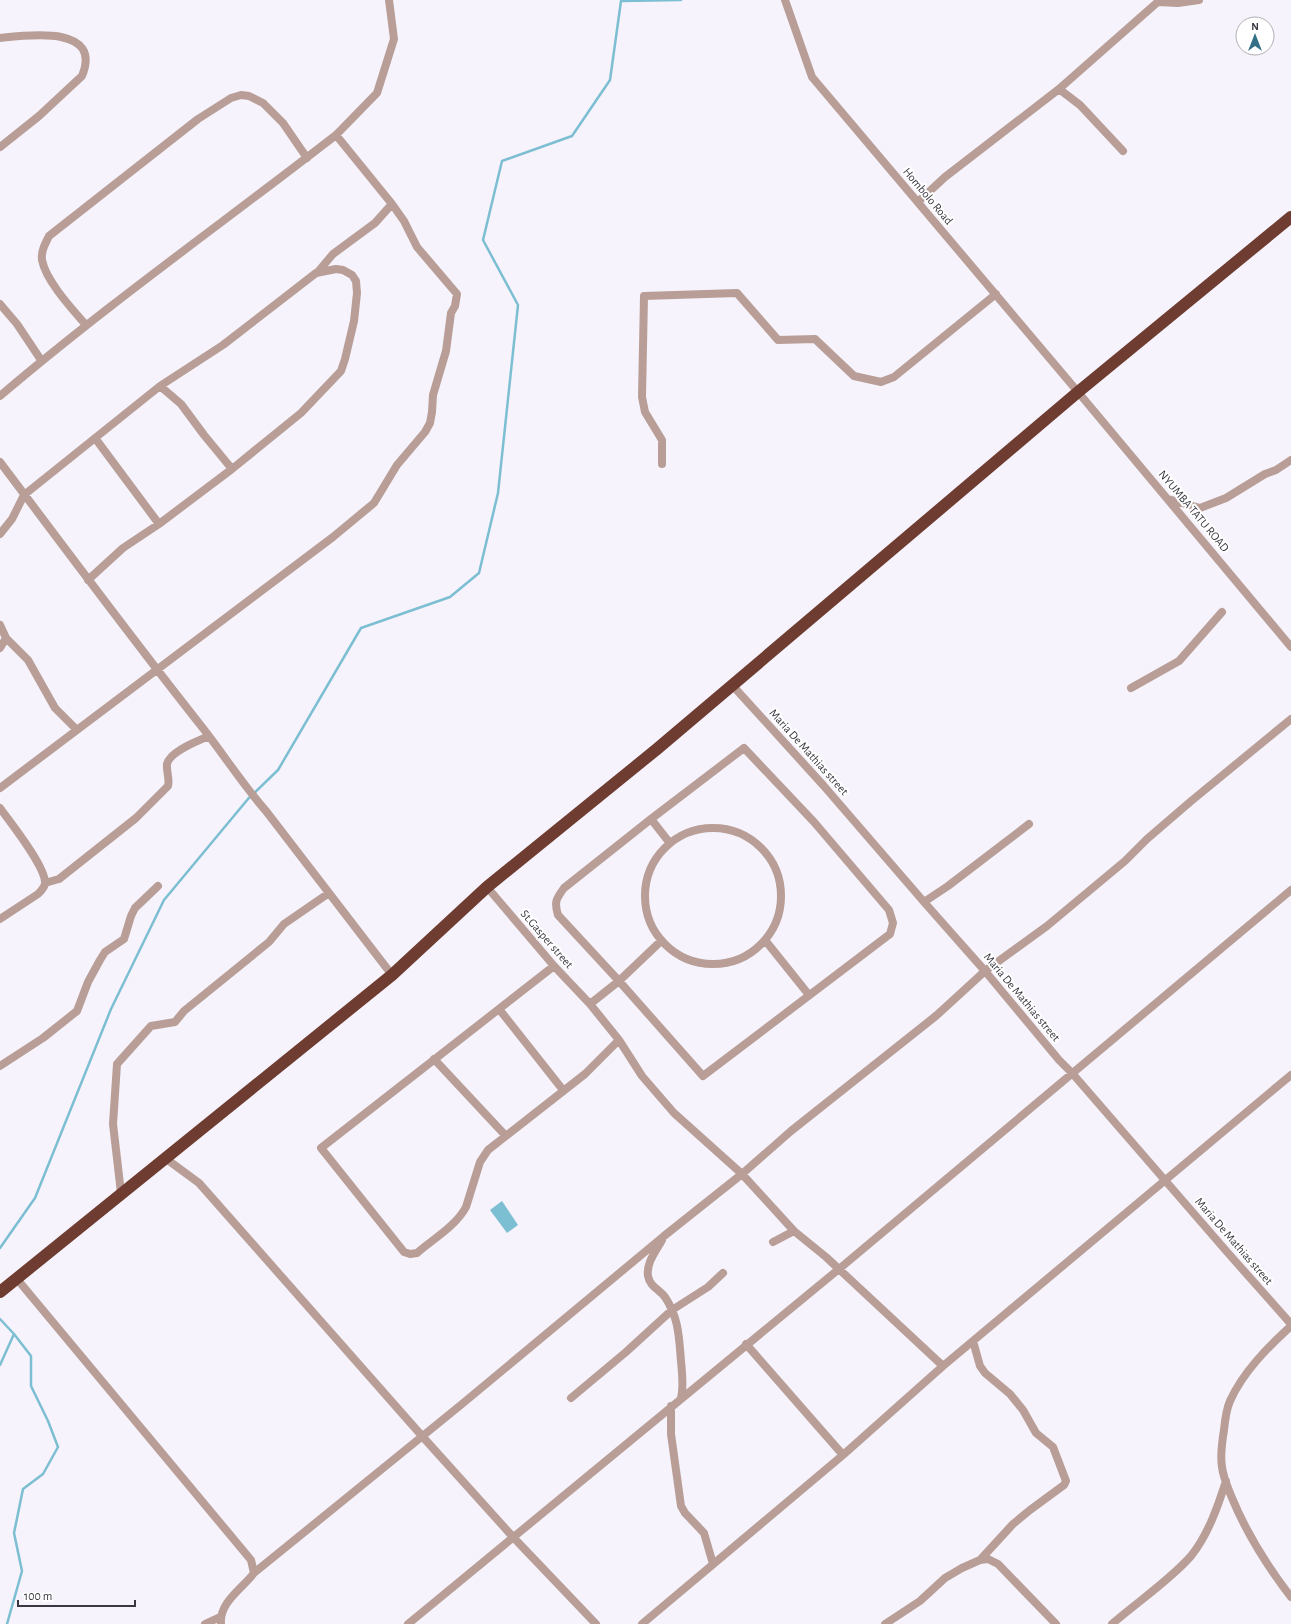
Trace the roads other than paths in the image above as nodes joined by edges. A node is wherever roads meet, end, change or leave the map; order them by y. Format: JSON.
{"nodes":[{"id":1,"x":389,"y":0,"type":"edge"},
{"id":2,"x":785,"y":0,"type":"edge"},
{"id":3,"x":1199,"y":0,"type":"edge"},
{"id":4,"x":1159,"y":1,"type":"edge"},
{"id":5,"x":0,"y":38,"type":"edge"},
{"id":6,"x":1059,"y":89,"type":"junction"},
{"id":7,"x":336,"y":135,"type":"junction"},
{"id":8,"x":0,"y":147,"type":"edge"},
{"id":9,"x":1124,"y":151,"type":"dead end"},
{"id":10,"x":307,"y":158,"type":"junction"},
{"id":11,"x":918,"y":202,"type":"junction"},
{"id":12,"x":392,"y":204,"type":"junction"},
{"id":13,"x":1291,"y":217,"type":"edge"},
{"id":14,"x":316,"y":273,"type":"junction"},
{"id":15,"x":996,"y":294,"type":"junction"},
{"id":16,"x":0,"y":304,"type":"edge"},
{"id":17,"x":86,"y":325,"type":"junction"},
{"id":18,"x":41,"y":360,"type":"junction"},
{"id":19,"x":160,"y":386,"type":"junction"},
{"id":20,"x":1078,"y":392,"type":"junction"},
{"id":21,"x":0,"y":396,"type":"edge"},
{"id":22,"x":95,"y":438,"type":"junction"},
{"id":23,"x":1291,"y":460,"type":"edge"},
{"id":24,"x":0,"y":462,"type":"edge"},
{"id":25,"x":662,"y":464,"type":"dead end"},
{"id":26,"x":232,"y":468,"type":"junction"},
{"id":27,"x":24,"y":495,"type":"junction"},
{"id":28,"x":1168,"y":499,"type":"junction"},
{"id":29,"x":160,"y":524,"type":"junction"},
{"id":30,"x":0,"y":534,"type":"edge"},
{"id":31,"x":88,"y":580,"type":"junction"},
{"id":32,"x":1222,"y":612,"type":"dead end"},
{"id":33,"x":0,"y":625,"type":"edge"},
{"id":34,"x":6,"y":638,"type":"junction"},
{"id":35,"x":1291,"y":647,"type":"edge"},
{"id":36,"x":0,"y":648,"type":"edge"},
{"id":37,"x":156,"y":669,"type":"junction"},
{"id":38,"x":733,"y":686,"type":"junction"},
{"id":39,"x":1131,"y":688,"type":"dead end"},
{"id":40,"x":1291,"y":719,"type":"edge"},
{"id":41,"x":77,"y":730,"type":"junction"},
{"id":42,"x":209,"y":736,"type":"junction"},
{"id":43,"x":0,"y":788,"type":"edge"},
{"id":44,"x":0,"y":808,"type":"edge"},
{"id":45,"x":651,"y":819,"type":"junction"},
{"id":46,"x":1029,"y":824,"type":"dead end"},
{"id":47,"x":669,"y":842,"type":"junction"},
{"id":48,"x":45,"y":883,"type":"junction"},
{"id":49,"x":158,"y":886,"type":"dead end"},
{"id":50,"x":487,"y":887,"type":"junction"},
{"id":51,"x":1291,"y":890,"type":"edge"},
{"id":52,"x":329,"y":893,"type":"junction"},
{"id":53,"x":924,"y":902,"type":"junction"},
{"id":54,"x":0,"y":920,"type":"edge"},
{"id":55,"x":765,"y":940,"type":"junction"},
{"id":56,"x":661,"y":941,"type":"junction"},
{"id":57,"x":554,"y":966,"type":"junction"},
{"id":58,"x":985,"y":971,"type":"junction"},
{"id":59,"x":392,"y":975,"type":"junction"},
{"id":60,"x":619,"y":981,"type":"junction"},
{"id":61,"x":809,"y":995,"type":"junction"},
{"id":62,"x":590,"y":1004,"type":"junction"},
{"id":63,"x":499,"y":1009,"type":"junction"},
{"id":64,"x":619,"y":1040,"type":"junction"},
{"id":65,"x":434,"y":1059,"type":"junction"},
{"id":66,"x":0,"y":1066,"type":"edge"},
{"id":67,"x":1072,"y":1074,"type":"junction"},
{"id":68,"x":1291,"y":1075,"type":"edge"},
{"id":69,"x":563,"y":1090,"type":"junction"},
{"id":70,"x":505,"y":1135,"type":"junction"},
{"id":71,"x":165,"y":1158,"type":"junction"},
{"id":72,"x":742,"y":1174,"type":"junction"},
{"id":73,"x":1164,"y":1180,"type":"junction"},
{"id":74,"x":121,"y":1193,"type":"junction"},
{"id":75,"x":794,"y":1231,"type":"junction"},
{"id":76,"x":664,"y":1236,"type":"junction"},
{"id":77,"x":773,"y":1242,"type":"dead end"},
{"id":78,"x":839,"y":1269,"type":"junction"},
{"id":79,"x":723,"y":1273,"type":"dead end"},
{"id":80,"x":17,"y":1279,"type":"junction"},
{"id":81,"x":0,"y":1292,"type":"edge"},
{"id":82,"x":672,"y":1310,"type":"junction"},
{"id":83,"x":1291,"y":1325,"type":"edge"},
{"id":84,"x":973,"y":1341,"type":"junction"},
{"id":85,"x":746,"y":1344,"type":"junction"},
{"id":86,"x":943,"y":1366,"type":"junction"},
{"id":87,"x":571,"y":1398,"type":"dead end"},
{"id":88,"x":681,"y":1398,"type":"junction"},
{"id":89,"x":671,"y":1406,"type":"junction"},
{"id":90,"x":422,"y":1436,"type":"junction"},
{"id":91,"x":843,"y":1455,"type":"junction"},
{"id":92,"x":1226,"y":1481,"type":"junction"},
{"id":93,"x":513,"y":1537,"type":"junction"},
{"id":94,"x":980,"y":1560,"type":"junction"},
{"id":95,"x":714,"y":1564,"type":"junction"},
{"id":96,"x":254,"y":1573,"type":"junction"},
{"id":97,"x":1291,"y":1597,"type":"edge"},
{"id":98,"x":220,"y":1620,"type":"edge"},
{"id":99,"x":205,"y":1624,"type":"edge"},
{"id":100,"x":408,"y":1624,"type":"edge"},
{"id":101,"x":596,"y":1624,"type":"edge"},
{"id":102,"x":642,"y":1624,"type":"edge"},
{"id":103,"x":885,"y":1624,"type":"edge"},
{"id":104,"x":1056,"y":1624,"type":"edge"},
{"id":105,"x":1112,"y":1624,"type":"edge"}],
"edges":[{"from":1,"to":7,"type":"street"},
{"from":2,"to":11,"type":"street","name":"Hombolo Road"},
{"from":3,"to":4,"type":"street"},
{"from":4,"to":6,"type":"street"},
{"from":5,"to":8,"type":"street"},
{"from":6,"to":9,"type":"street"},
{"from":6,"to":11,"type":"street"},
{"from":7,"to":10,"type":"street"},
{"from":7,"to":12,"type":"street"},
{"from":10,"to":17,"type":"street"},
{"from":10,"to":17,"type":"street"},
{"from":11,"to":15,"type":"street","name":"Hombolo Road"},
{"from":12,"to":14,"type":"street"},
{"from":12,"to":37,"type":"street"},
{"from":13,"to":20,"type":"highway"},
{"from":14,"to":19,"type":"street"},
{"from":14,"to":26,"type":"street"},
{"from":15,"to":20,"type":"street","name":"Hombolo Road"},
{"from":15,"to":25,"type":"street"},
{"from":16,"to":18,"type":"street"},
{"from":17,"to":18,"type":"street"},
{"from":18,"to":21,"type":"street"},
{"from":19,"to":22,"type":"street"},
{"from":19,"to":26,"type":"street"},
{"from":20,"to":28,"type":"street","name":"NYUMBA TATU ROAD"},
{"from":20,"to":38,"type":"highway"},
{"from":22,"to":27,"type":"street"},
{"from":22,"to":29,"type":"street"},
{"from":23,"to":28,"type":"street"},
{"from":24,"to":27,"type":"street"},
{"from":26,"to":29,"type":"street"},
{"from":27,"to":30,"type":"street"},
{"from":27,"to":31,"type":"street"},
{"from":28,"to":35,"type":"street","name":"NYUMBA TATU ROAD"},
{"from":29,"to":31,"type":"street"},
{"from":31,"to":37,"type":"street"},
{"from":32,"to":39,"type":"street"},
{"from":33,"to":34,"type":"street"},
{"from":34,"to":36,"type":"street"},
{"from":34,"to":41,"type":"street"},
{"from":37,"to":41,"type":"street"},
{"from":37,"to":42,"type":"street"},
{"from":38,"to":50,"type":"highway"},
{"from":38,"to":53,"type":"street","name":"Maria De Mathias street"},
{"from":40,"to":58,"type":"street"},
{"from":41,"to":43,"type":"street"},
{"from":42,"to":48,"type":"street"},
{"from":42,"to":52,"type":"street"},
{"from":44,"to":48,"type":"street"},
{"from":45,"to":47,"type":"street"},
{"from":45,"to":60,"type":"street"},
{"from":45,"to":61,"type":"street"},
{"from":46,"to":53,"type":"street"},
{"from":47,"to":55,"type":"street"},
{"from":47,"to":56,"type":"street"},
{"from":48,"to":54,"type":"street"},
{"from":49,"to":66,"type":"street"},
{"from":50,"to":57,"type":"street","name":"St.Gasper street"},
{"from":50,"to":59,"type":"highway"},
{"from":51,"to":67,"type":"street"},
{"from":52,"to":59,"type":"street"},
{"from":52,"to":74,"type":"street"},
{"from":53,"to":58,"type":"street","name":"Maria De Mathias street"},
{"from":55,"to":56,"type":"street"},
{"from":55,"to":61,"type":"street"},
{"from":56,"to":60,"type":"street"},
{"from":57,"to":62,"type":"street","name":"St.Gasper street"},
{"from":57,"to":63,"type":"street"},
{"from":58,"to":67,"type":"street","name":"Maria De Mathias street"},
{"from":58,"to":72,"type":"street"},
{"from":59,"to":71,"type":"highway"},
{"from":60,"to":61,"type":"street"},
{"from":60,"to":62,"type":"street"},
{"from":62,"to":64,"type":"street","name":"St.Gasper street"},
{"from":63,"to":65,"type":"street"},
{"from":63,"to":69,"type":"street"},
{"from":64,"to":69,"type":"street"},
{"from":64,"to":72,"type":"street","name":"St.Gasper street"},
{"from":65,"to":70,"type":"street"},
{"from":65,"to":70,"type":"street"},
{"from":67,"to":73,"type":"street","name":"Maria De Mathias street"},
{"from":67,"to":78,"type":"street"},
{"from":68,"to":73,"type":"street"},
{"from":69,"to":70,"type":"street"},
{"from":71,"to":74,"type":"highway"},
{"from":71,"to":90,"type":"street"},
{"from":72,"to":75,"type":"street","name":"St.Gasper street"},
{"from":72,"to":76,"type":"street"},
{"from":73,"to":83,"type":"street","name":"Maria De Mathias street"},
{"from":73,"to":84,"type":"street"},
{"from":74,"to":80,"type":"highway"},
{"from":75,"to":77,"type":"street"},
{"from":75,"to":78,"type":"street","name":"St.Gasper street"},
{"from":76,"to":82,"type":"street"},
{"from":76,"to":90,"type":"street"},
{"from":78,"to":85,"type":"street"},
{"from":78,"to":86,"type":"street","name":"St.Gasper street"},
{"from":79,"to":82,"type":"street"},
{"from":80,"to":81,"type":"highway"},
{"from":80,"to":96,"type":"street"},
{"from":82,"to":87,"type":"street"},
{"from":82,"to":88,"type":"street"},
{"from":83,"to":92,"type":"street"},
{"from":84,"to":86,"type":"street"},
{"from":84,"to":94,"type":"street"},
{"from":85,"to":88,"type":"street"},
{"from":85,"to":91,"type":"street"},
{"from":86,"to":91,"type":"street"},
{"from":88,"to":89,"type":"street"},
{"from":89,"to":93,"type":"street"},
{"from":89,"to":95,"type":"street"},
{"from":90,"to":93,"type":"street"},
{"from":90,"to":96,"type":"street"},
{"from":91,"to":95,"type":"street"},
{"from":92,"to":97,"type":"street"},
{"from":92,"to":105,"type":"street"},
{"from":93,"to":100,"type":"street"},
{"from":93,"to":101,"type":"street"},
{"from":94,"to":103,"type":"street"},
{"from":94,"to":104,"type":"street"},
{"from":95,"to":102,"type":"street"},
{"from":96,"to":98,"type":"street"},
{"from":98,"to":99,"type":"street"}]}
